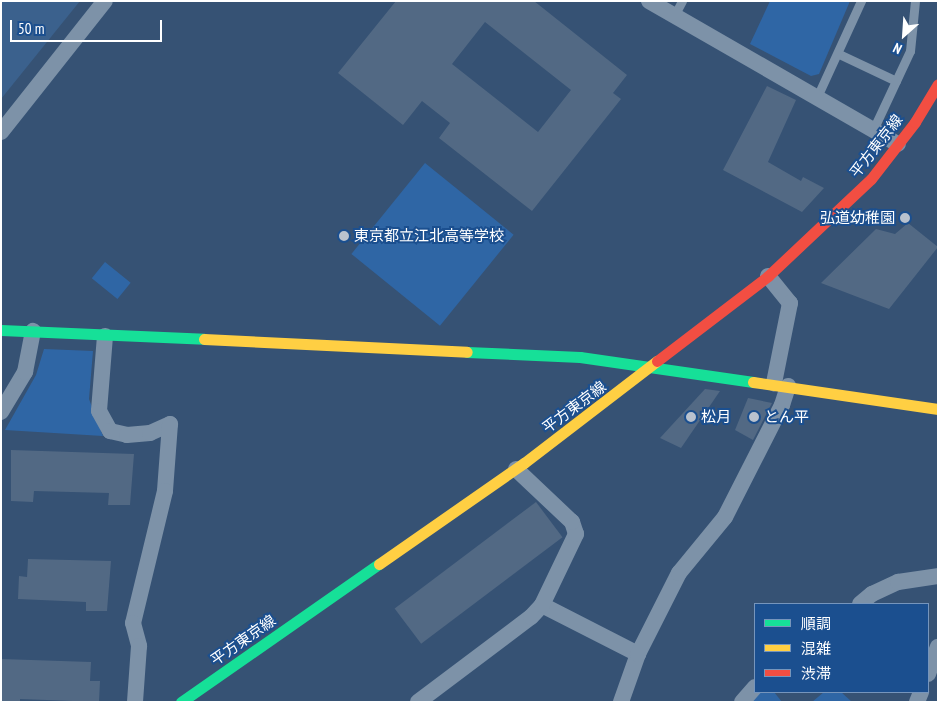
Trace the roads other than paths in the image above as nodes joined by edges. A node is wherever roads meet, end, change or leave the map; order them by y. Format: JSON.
{"nodes":[{"id":1,"x":105,"y":1,"type":"edge"},
{"id":2,"x":649,"y":1,"type":"edge"},
{"id":3,"x":861,"y":1,"type":"edge"},
{"id":4,"x":915,"y":1,"type":"edge"},
{"id":5,"x":678,"y":8,"type":"edge"},
{"id":6,"x":839,"y":54,"type":"junction"},
{"id":7,"x":896,"y":81,"type":"junction"},
{"id":8,"x":938,"y":84,"type":"edge"},
{"id":9,"x":817,"y":97,"type":"junction"},
{"id":10,"x":873,"y":130,"type":"junction"},
{"id":11,"x":1,"y":132,"type":"edge"},
{"id":12,"x":898,"y":144,"type":"junction"},
{"id":13,"x":768,"y":276,"type":"junction"},
{"id":14,"x":1,"y":330,"type":"edge"},
{"id":15,"x":33,"y":331,"type":"junction"},
{"id":16,"x":105,"y":336,"type":"junction"},
{"id":17,"x":648,"y":369,"type":"junction"},
{"id":18,"x":781,"y":384,"type":"junction"},
{"id":19,"x":938,"y":409,"type":"edge"},
{"id":20,"x":1,"y":412,"type":"edge"},
{"id":21,"x":516,"y":469,"type":"junction"},
{"id":22,"x":938,"y":576,"type":"edge"},
{"id":23,"x":861,"y":603,"type":"edge"},
{"id":24,"x":542,"y":605,"type":"junction"},
{"id":25,"x":938,"y":647,"type":"edge"},
{"id":26,"x":638,"y":654,"type":"junction"},
{"id":27,"x":929,"y":671,"type":"edge"},
{"id":28,"x":754,"y":688,"type":"edge"},
{"id":29,"x":135,"y":702,"type":"edge"},
{"id":30,"x":181,"y":702,"type":"edge"},
{"id":31,"x":418,"y":702,"type":"edge"},
{"id":32,"x":621,"y":702,"type":"edge"},
{"id":33,"x":742,"y":702,"type":"edge"}],
"edges":[{"from":1,"to":11,"type":"street"},
{"from":2,"to":5,"type":"street"},
{"from":3,"to":6,"type":"lane"},
{"from":4,"to":7,"type":"lane"},
{"from":5,"to":9,"type":"street"},
{"from":6,"to":7,"type":"lane"},
{"from":6,"to":9,"type":"lane"},
{"from":7,"to":10,"type":"lane"},
{"from":8,"to":12,"type":"main road","name":"平方東京線"},
{"from":9,"to":10,"type":"street"},
{"from":10,"to":12,"type":"street"},
{"from":12,"to":13,"type":"main road","name":"平方東京線"},
{"from":13,"to":17,"type":"main road","name":"平方東京線"},
{"from":13,"to":18,"type":"street"},
{"from":14,"to":15,"type":"main road"},
{"from":15,"to":16,"type":"main road"},
{"from":15,"to":20,"type":"street"},
{"from":16,"to":17,"type":"main road"},
{"from":16,"to":29,"type":"street"},
{"from":17,"to":18,"type":"main road"},
{"from":17,"to":21,"type":"main road","name":"平方東京線"},
{"from":18,"to":19,"type":"main road"},
{"from":18,"to":26,"type":"street"},
{"from":21,"to":24,"type":"street"},
{"from":21,"to":30,"type":"main road","name":"平方東京線"},
{"from":22,"to":23,"type":"street"},
{"from":24,"to":26,"type":"street"},
{"from":24,"to":31,"type":"street"},
{"from":25,"to":27,"type":"street"},
{"from":26,"to":32,"type":"street"},
{"from":28,"to":33,"type":"street"}]}
